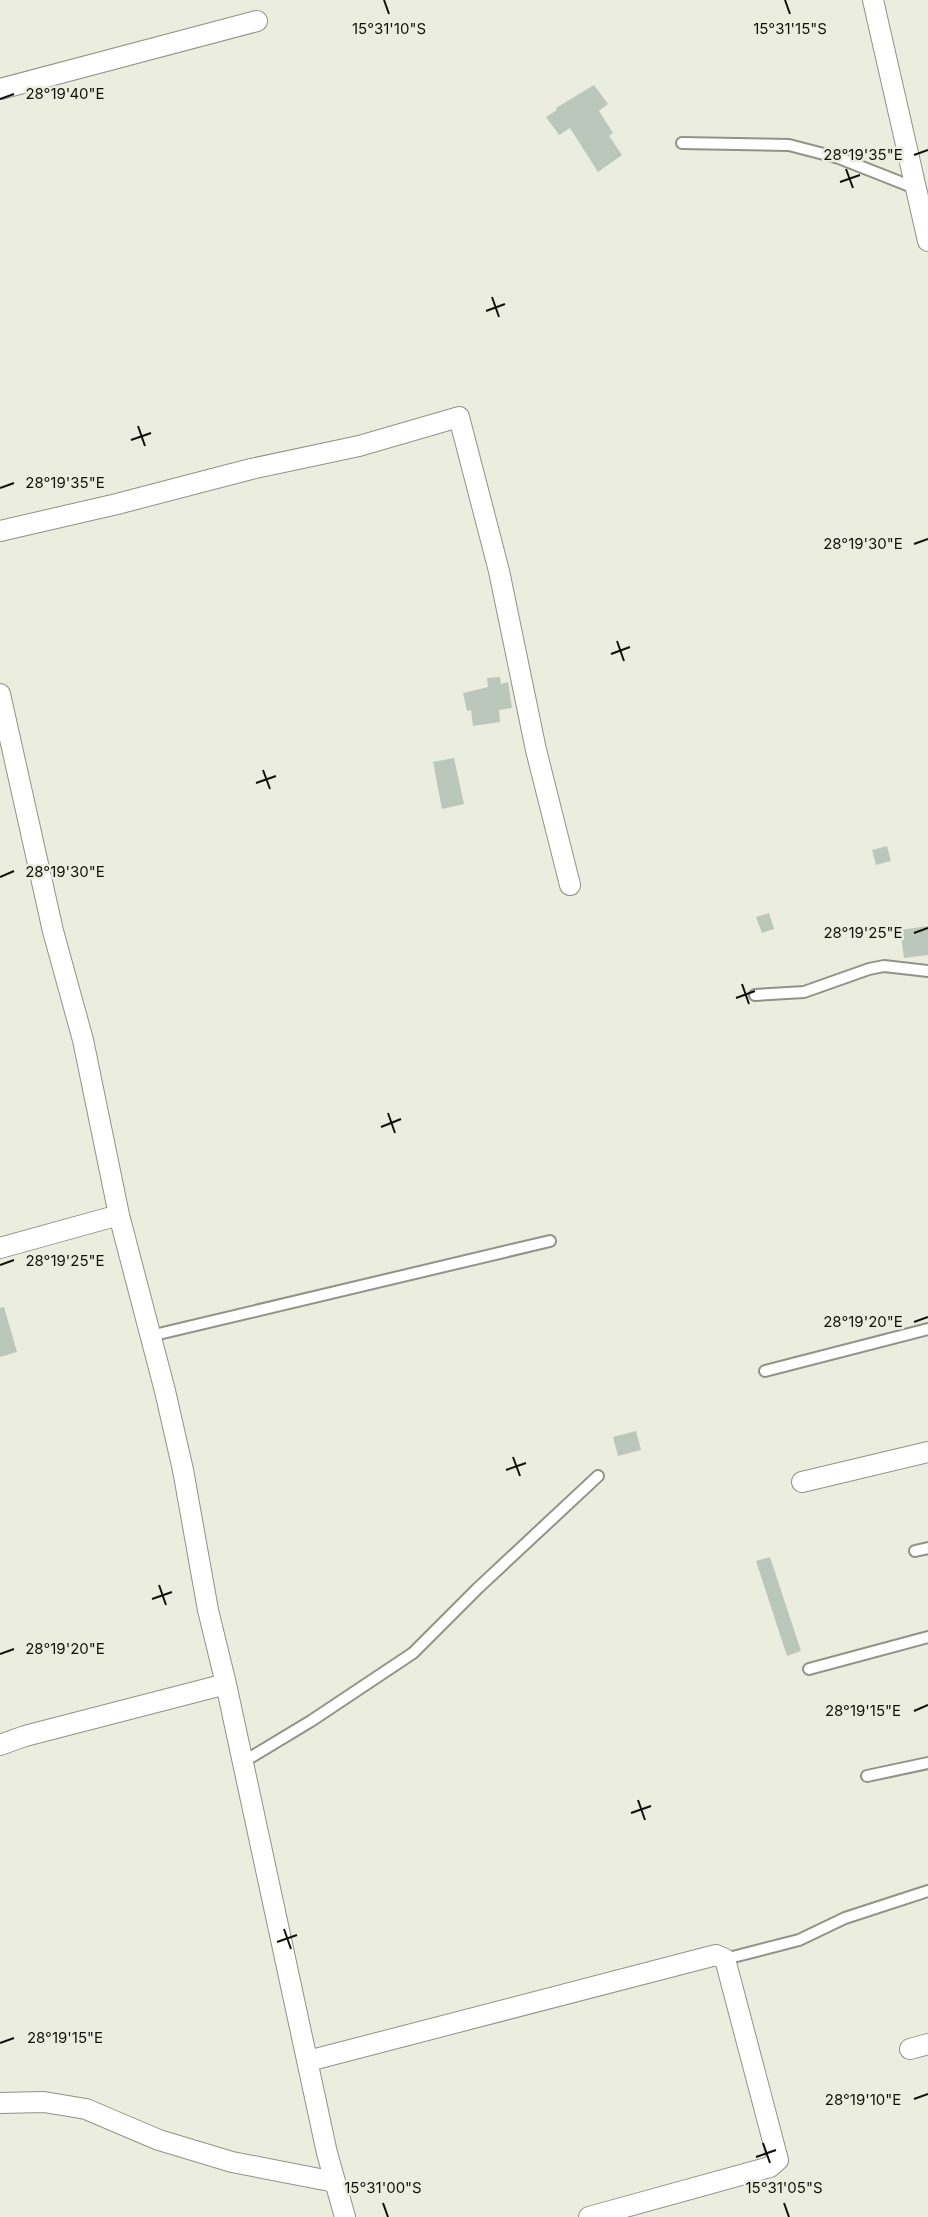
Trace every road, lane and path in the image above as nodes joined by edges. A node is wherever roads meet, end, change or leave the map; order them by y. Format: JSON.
{"nodes":[{"id":1,"x":873,"y":0,"type":"edge"},
{"id":2,"x":257,"y":21,"type":"dead end"},
{"id":3,"x":0,"y":89,"type":"edge"},
{"id":4,"x":682,"y":143,"type":"dead end"},
{"id":5,"x":915,"y":188,"type":"junction"},
{"id":6,"x":928,"y":241,"type":"edge"},
{"id":7,"x":0,"y":531,"type":"edge"},
{"id":8,"x":0,"y":694,"type":"edge"},
{"id":9,"x":3,"y":721,"type":"edge"},
{"id":10,"x":570,"y":885,"type":"dead end"},
{"id":11,"x":928,"y":970,"type":"edge"},
{"id":12,"x":755,"y":995,"type":"dead end"},
{"id":13,"x":119,"y":1215,"type":"junction"},
{"id":14,"x":549,"y":1241,"type":"dead end"},
{"id":15,"x":0,"y":1248,"type":"edge"},
{"id":16,"x":928,"y":1329,"type":"edge"},
{"id":17,"x":150,"y":1336,"type":"junction"},
{"id":18,"x":765,"y":1371,"type":"dead end"},
{"id":19,"x":928,"y":1452,"type":"edge"},
{"id":20,"x":598,"y":1476,"type":"dead end"},
{"id":21,"x":802,"y":1482,"type":"dead end"},
{"id":22,"x":928,"y":1548,"type":"edge"},
{"id":23,"x":915,"y":1551,"type":"dead end"},
{"id":24,"x":928,"y":1637,"type":"edge"},
{"id":25,"x":809,"y":1669,"type":"dead end"},
{"id":26,"x":226,"y":1684,"type":"junction"},
{"id":27,"x":0,"y":1745,"type":"edge"},
{"id":28,"x":243,"y":1762,"type":"junction"},
{"id":29,"x":928,"y":1762,"type":"edge"},
{"id":30,"x":867,"y":1776,"type":"dead end"},
{"id":31,"x":928,"y":1891,"type":"edge"},
{"id":32,"x":724,"y":1959,"type":"junction"},
{"id":33,"x":308,"y":2061,"type":"junction"},
{"id":34,"x":0,"y":2103,"type":"edge"},
{"id":35,"x":335,"y":2182,"type":"junction"},
{"id":36,"x":345,"y":2217,"type":"edge"},
{"id":37,"x":589,"y":2217,"type":"edge"}],
"edges":[{"from":1,"to":5,"type":"street"},
{"from":2,"to":3,"type":"street"},
{"from":4,"to":5,"type":"lane"},
{"from":5,"to":6,"type":"street"},
{"from":7,"to":10,"type":"street"},
{"from":8,"to":9,"type":"street"},
{"from":9,"to":13,"type":"street"},
{"from":11,"to":12,"type":"lane"},
{"from":13,"to":15,"type":"street"},
{"from":13,"to":17,"type":"street"},
{"from":14,"to":17,"type":"lane"},
{"from":16,"to":18,"type":"lane"},
{"from":17,"to":26,"type":"street"},
{"from":19,"to":21,"type":"street"},
{"from":20,"to":28,"type":"lane"},
{"from":22,"to":23,"type":"lane"},
{"from":24,"to":25,"type":"lane"},
{"from":26,"to":27,"type":"street"},
{"from":26,"to":28,"type":"street"},
{"from":28,"to":33,"type":"street"},
{"from":29,"to":30,"type":"lane"},
{"from":31,"to":32,"type":"lane"},
{"from":32,"to":33,"type":"street"},
{"from":32,"to":37,"type":"street"},
{"from":33,"to":35,"type":"street"},
{"from":34,"to":35,"type":"street"},
{"from":35,"to":36,"type":"street"}]}
